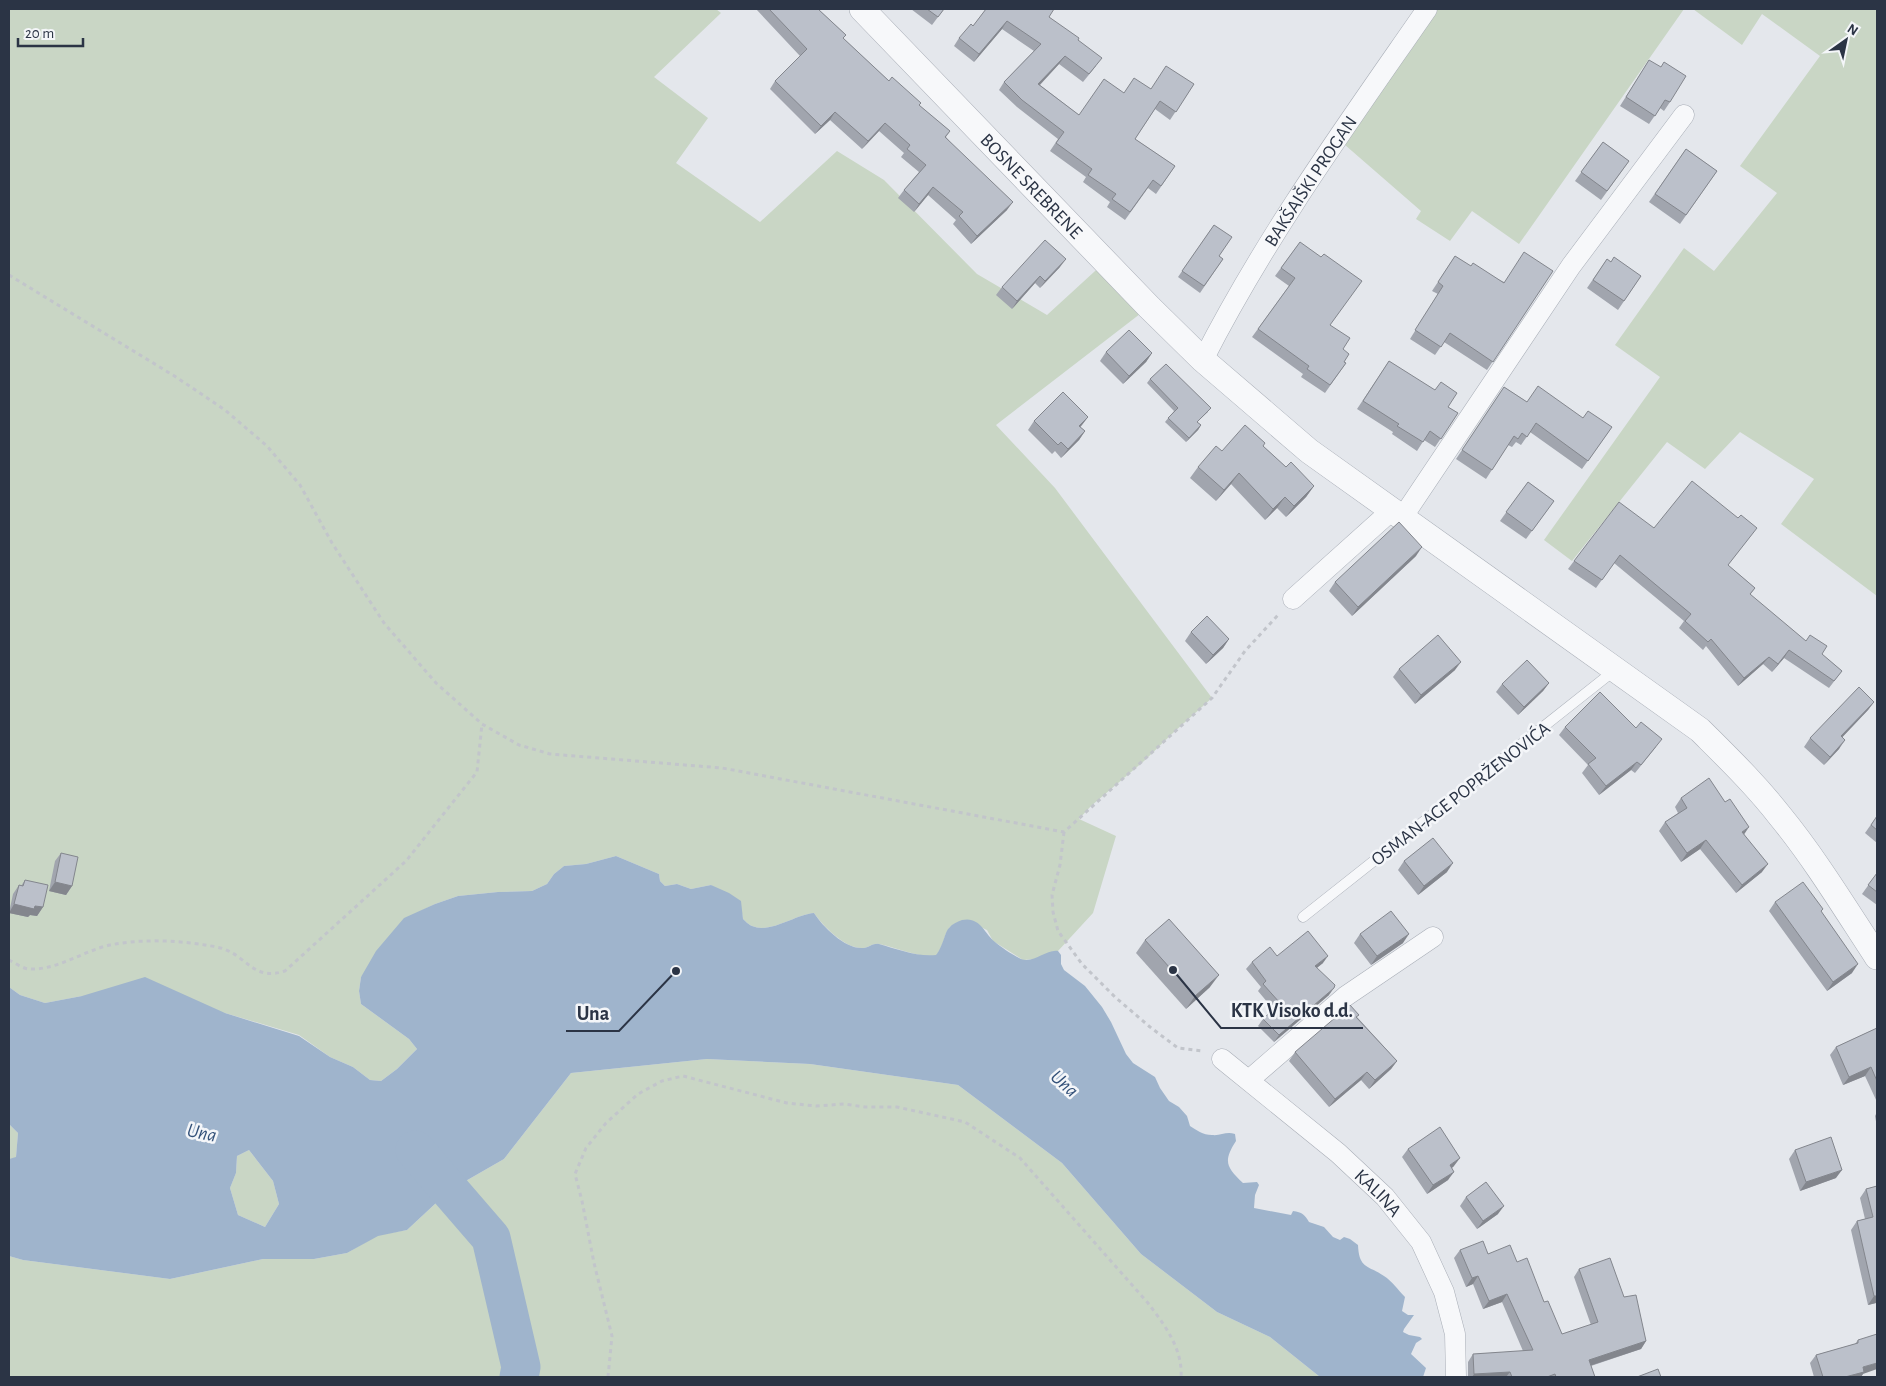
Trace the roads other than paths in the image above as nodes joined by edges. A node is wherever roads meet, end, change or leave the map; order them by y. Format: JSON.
{"nodes":[{"id":1,"x":862,"y":9,"type":"edge"},
{"id":2,"x":1427,"y":9,"type":"edge"},
{"id":3,"x":1684,"y":115,"type":"dead end"},
{"id":4,"x":1203,"y":360,"type":"junction"},
{"id":5,"x":1396,"y":515,"type":"junction"},
{"id":6,"x":1293,"y":599,"type":"road end"},
{"id":7,"x":1616,"y":669,"type":"junction"},
{"id":8,"x":1303,"y":917,"type":"dead end"},
{"id":9,"x":1433,"y":937,"type":"dead end"},
{"id":10,"x":1877,"y":957,"type":"edge"},
{"id":11,"x":1222,"y":1059,"type":"road end"},
{"id":12,"x":1249,"y":1080,"type":"junction"},
{"id":13,"x":1456,"y":1377,"type":"edge"}],
"edges":[{"from":1,"to":4,"type":"street","name":"BOSNE SREBRENE"},
{"from":2,"to":4,"type":"street","name":"BAKŠAIŠKI PROGAN"},
{"from":3,"to":5,"type":"street"},
{"from":4,"to":5,"type":"street","name":"BOSNE SREBRENE"},
{"from":5,"to":6,"type":"street"},
{"from":5,"to":7,"type":"street","name":"BOSNE SREBRENE"},
{"from":7,"to":8,"type":"lane","name":"OSMAN-AGE POPRŽENOVIĆA"},
{"from":7,"to":10,"type":"street","name":"BOSNE SREBRENE"},
{"from":9,"to":12,"type":"street"},
{"from":11,"to":12,"type":"street","name":"KALINA"},
{"from":12,"to":13,"type":"street","name":"KALINA"}]}
